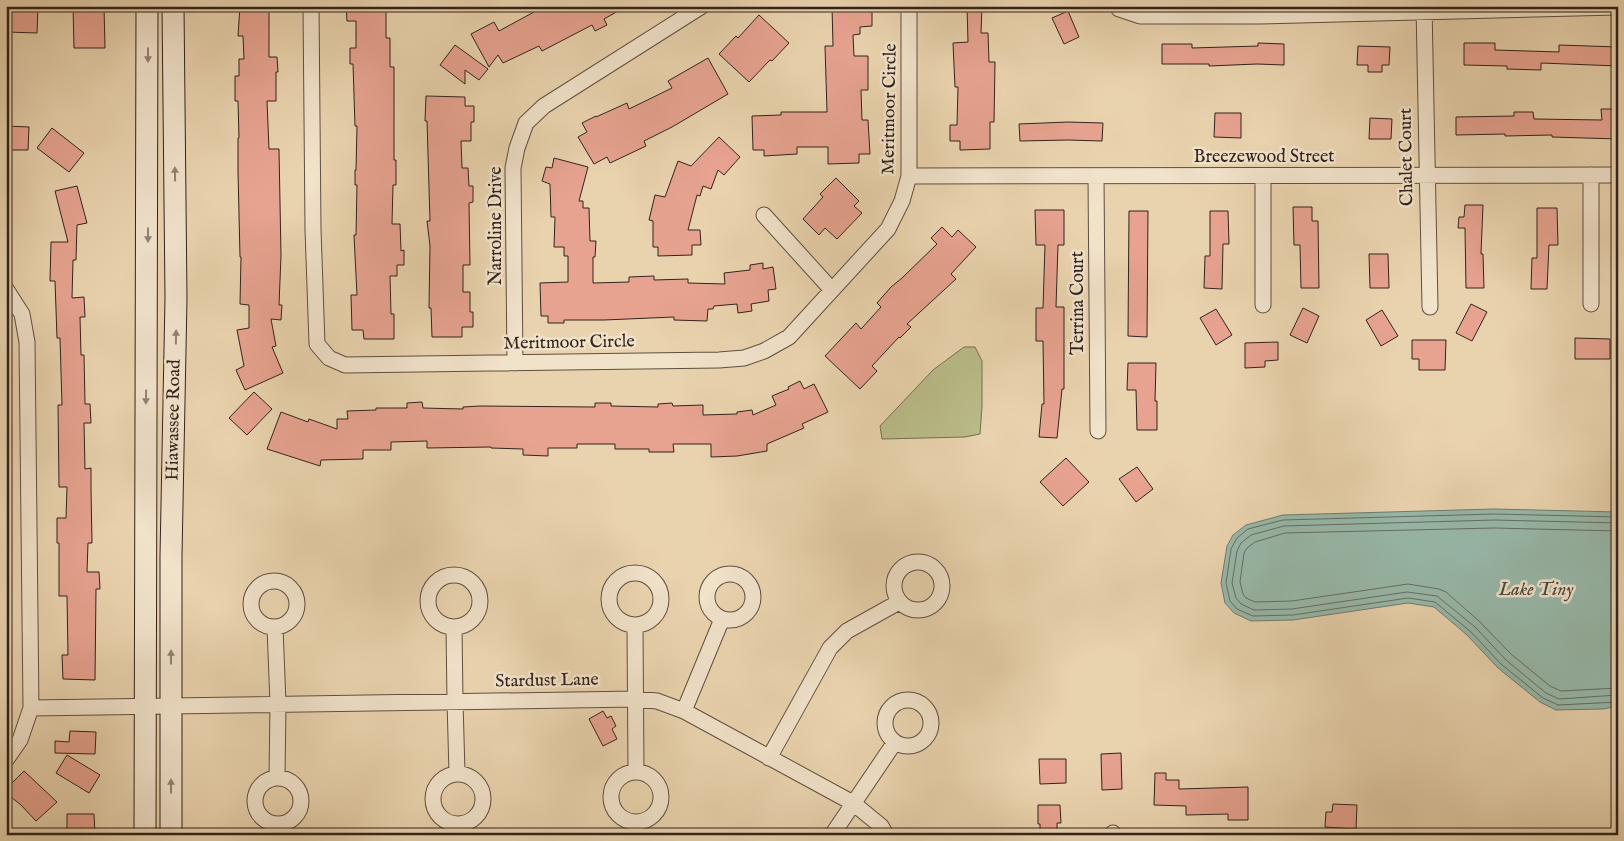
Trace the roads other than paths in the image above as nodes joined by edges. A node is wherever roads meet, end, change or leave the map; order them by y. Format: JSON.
{"nodes":[{"id":1,"x":148,"y":6,"type":"edge"},
{"id":2,"x":173,"y":6,"type":"edge"},
{"id":3,"x":311,"y":6,"type":"edge"},
{"id":4,"x":702,"y":6,"type":"edge"},
{"id":5,"x":910,"y":6,"type":"edge"},
{"id":6,"x":1117,"y":6,"type":"edge"},
{"id":7,"x":1589,"y":7,"type":"edge"},
{"id":8,"x":1618,"y":7,"type":"edge"},
{"id":9,"x":1424,"y":8,"type":"edge"},
{"id":10,"x":1259,"y":11,"type":"edge"},
{"id":11,"x":1426,"y":175,"type":"junction"},
{"id":12,"x":1591,"y":175,"type":"junction"},
{"id":13,"x":1618,"y":175,"type":"edge"},
{"id":14,"x":910,"y":176,"type":"junction"},
{"id":15,"x":1096,"y":176,"type":"junction"},
{"id":16,"x":1263,"y":176,"type":"junction"},
{"id":17,"x":764,"y":215,"type":"dead end"},
{"id":18,"x":6,"y":289,"type":"edge"},
{"id":19,"x":831,"y":289,"type":"junction"},
{"id":20,"x":1591,"y":304,"type":"dead end"},
{"id":21,"x":1263,"y":305,"type":"dead end"},
{"id":22,"x":1430,"y":307,"type":"dead end"},
{"id":23,"x":515,"y":363,"type":"junction"},
{"id":24,"x":1098,"y":431,"type":"dead end"},
{"id":25,"x":899,"y":602,"type":"dead end"},
{"id":26,"x":722,"y":619,"type":"dead end"},
{"id":27,"x":635,"y":625,"type":"dead end"},
{"id":28,"x":275,"y":627,"type":"dead end"},
{"id":29,"x":454,"y":627,"type":"dead end"},
{"id":30,"x":636,"y":699,"type":"junction"},
{"id":31,"x":454,"y":701,"type":"junction"},
{"id":32,"x":278,"y":704,"type":"junction"},
{"id":33,"x":171,"y":705,"type":"junction"},
{"id":34,"x":144,"y":707,"type":"junction"},
{"id":35,"x":31,"y":708,"type":"junction"},
{"id":36,"x":684,"y":711,"type":"junction"},
{"id":37,"x":895,"y":742,"type":"dead end"},
{"id":38,"x":769,"y":758,"type":"junction"},
{"id":39,"x":6,"y":760,"type":"edge"},
{"id":40,"x":636,"y":772,"type":"dead end"},
{"id":41,"x":457,"y":774,"type":"dead end"},
{"id":42,"x":278,"y":777,"type":"dead end"},
{"id":43,"x":853,"y":803,"type":"junction"},
{"id":44,"x":144,"y":835,"type":"edge"},
{"id":45,"x":171,"y":835,"type":"edge"},
{"id":46,"x":832,"y":835,"type":"edge"},
{"id":47,"x":886,"y":835,"type":"edge"}],
"edges":[{"from":1,"to":34,"type":"street","name":"Hiawassee Road","one_way":true},
{"from":33,"to":2,"type":"street","name":"Hiawassee Road","one_way":true},
{"from":3,"to":23,"type":"street","name":"Meritmoor Circle"},
{"from":4,"to":23,"type":"street","name":"Narroline Drive"},
{"from":5,"to":14,"type":"street","name":"Meritmoor Circle"},
{"from":6,"to":10,"type":"street"},
{"from":7,"to":8,"type":"street"},
{"from":7,"to":9,"type":"street"},
{"from":9,"to":10,"type":"street"},
{"from":9,"to":11,"type":"street","name":"Chalet Court"},
{"from":11,"to":12,"type":"street","name":"Breezewood Street"},
{"from":11,"to":16,"type":"street","name":"Breezewood Street"},
{"from":11,"to":22,"type":"street","name":"Chalet Court"},
{"from":12,"to":13,"type":"street","name":"Breezewood Street"},
{"from":12,"to":20,"type":"street"},
{"from":14,"to":15,"type":"street","name":"Breezewood Street"},
{"from":14,"to":19,"type":"street","name":"Meritmoor Circle"},
{"from":15,"to":16,"type":"street","name":"Breezewood Street"},
{"from":15,"to":24,"type":"street","name":"Terrina Court"},
{"from":16,"to":21,"type":"street"},
{"from":17,"to":19,"type":"street"},
{"from":18,"to":35,"type":"street"},
{"from":19,"to":23,"type":"street","name":"Meritmoor Circle"},
{"from":25,"to":38,"type":"street"},
{"from":26,"to":36,"type":"street"},
{"from":27,"to":30,"type":"street"},
{"from":28,"to":32,"type":"street"},
{"from":29,"to":31,"type":"street"},
{"from":30,"to":31,"type":"street","name":"Stardust Lane"},
{"from":30,"to":36,"type":"street","name":"Stardust Lane"},
{"from":30,"to":40,"type":"street"},
{"from":31,"to":32,"type":"street","name":"Stardust Lane"},
{"from":31,"to":41,"type":"street"},
{"from":32,"to":33,"type":"street","name":"Stardust Lane"},
{"from":32,"to":42,"type":"street"},
{"from":33,"to":34,"type":"street","name":"Stardust Lane"},
{"from":45,"to":33,"type":"street","name":"Hiawassee Road","one_way":true},
{"from":34,"to":35,"type":"street","name":"Stardust Lane"},
{"from":34,"to":44,"type":"street","name":"Hiawassee Road"},
{"from":35,"to":39,"type":"street"},
{"from":36,"to":38,"type":"street","name":"Stardust Lane"},
{"from":37,"to":43,"type":"street"},
{"from":38,"to":43,"type":"street","name":"Stardust Lane"},
{"from":43,"to":46,"type":"street"},
{"from":43,"to":47,"type":"street","name":"Stardust Lane"}]}
